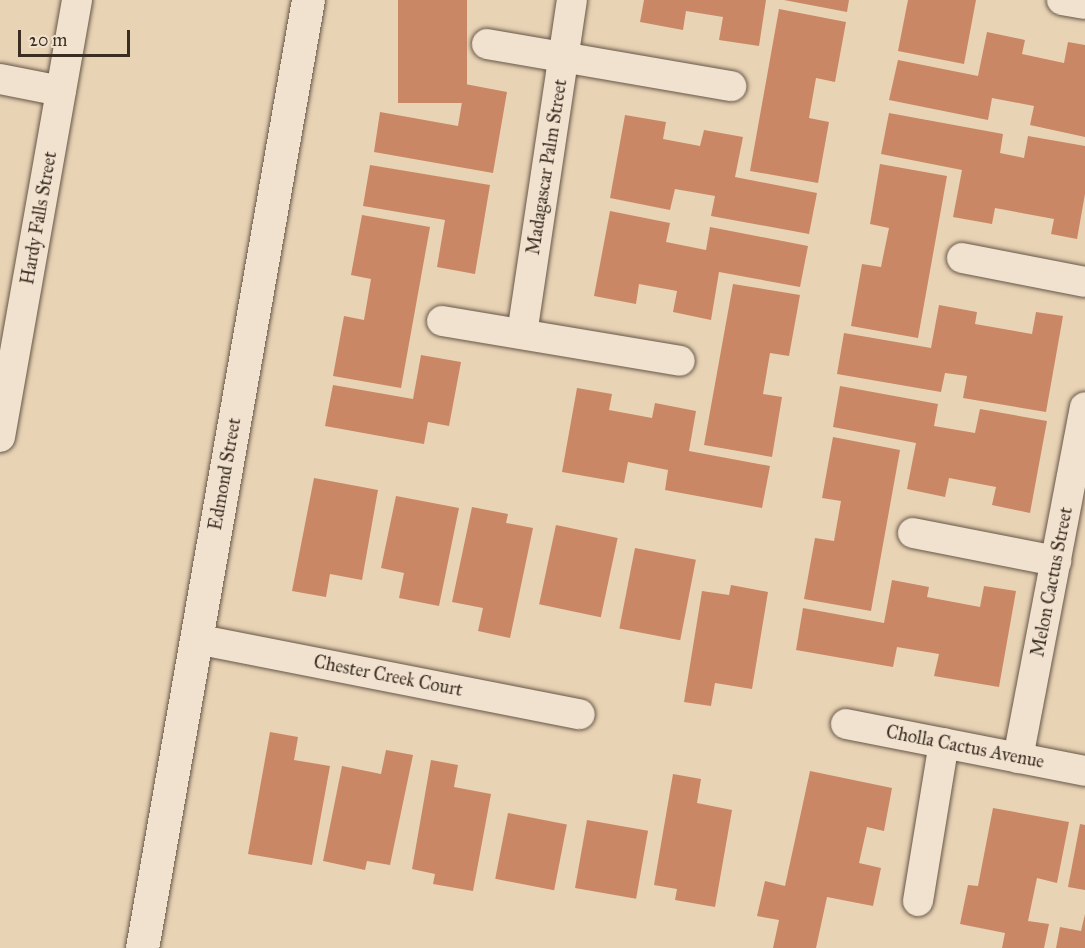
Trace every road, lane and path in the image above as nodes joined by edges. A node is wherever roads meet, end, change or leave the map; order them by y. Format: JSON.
{"nodes":[{"id":1,"x":77,"y":0,"type":"edge"},
{"id":2,"x":308,"y":0,"type":"edge"},
{"id":3,"x":572,"y":0,"type":"edge"},
{"id":4,"x":1062,"y":0,"type":"edge"},
{"id":5,"x":1085,"y":4,"type":"edge"},
{"id":6,"x":487,"y":45,"type":"dead end"},
{"id":7,"x":564,"y":58,"type":"junction"},
{"id":8,"x":0,"y":79,"type":"edge"},
{"id":9,"x":731,"y":86,"type":"dead end"},
{"id":10,"x":61,"y":91,"type":"junction"},
{"id":11,"x":962,"y":258,"type":"dead end"},
{"id":12,"x":1085,"y":282,"type":"edge"},
{"id":13,"x":442,"y":321,"type":"dead end"},
{"id":14,"x":522,"y":334,"type":"junction"},
{"id":15,"x":680,"y":361,"type":"dead end"},
{"id":16,"x":1085,"y":406,"type":"edge"},
{"id":17,"x":0,"y":437,"type":"edge"},
{"id":18,"x":913,"y":533,"type":"dead end"},
{"id":19,"x":1056,"y":561,"type":"junction"},
{"id":20,"x":196,"y":639,"type":"junction"},
{"id":21,"x":580,"y":714,"type":"dead end"},
{"id":22,"x":846,"y":724,"type":"dead end"},
{"id":23,"x":944,"y":743,"type":"junction"},
{"id":24,"x":1018,"y":758,"type":"junction"},
{"id":25,"x":1085,"y":771,"type":"edge"},
{"id":26,"x":918,"y":901,"type":"dead end"},
{"id":27,"x":142,"y":948,"type":"edge"}],
"edges":[{"from":1,"to":10,"type":"street","name":"Hardy Falls Street"},
{"from":2,"to":20,"type":"street","name":"Edmond Street"},
{"from":3,"to":7,"type":"street","name":"Madagascar Palm Street"},
{"from":4,"to":5,"type":"street"},
{"from":6,"to":7,"type":"street"},
{"from":7,"to":9,"type":"street"},
{"from":7,"to":14,"type":"street","name":"Madagascar Palm Street"},
{"from":8,"to":10,"type":"street"},
{"from":10,"to":17,"type":"street","name":"Hardy Falls Street"},
{"from":11,"to":12,"type":"street"},
{"from":13,"to":14,"type":"street"},
{"from":14,"to":15,"type":"street"},
{"from":16,"to":19,"type":"street","name":"Melon Cactus Street"},
{"from":18,"to":19,"type":"street"},
{"from":19,"to":24,"type":"street","name":"Melon Cactus Street"},
{"from":20,"to":21,"type":"street","name":"Chester Creek Court"},
{"from":20,"to":27,"type":"street","name":"Edmond Street"},
{"from":22,"to":23,"type":"street","name":"Cholla Cactus Avenue"},
{"from":23,"to":24,"type":"street","name":"Cholla Cactus Avenue"},
{"from":23,"to":26,"type":"street"},
{"from":24,"to":25,"type":"street","name":"Cholla Cactus Avenue"}]}
